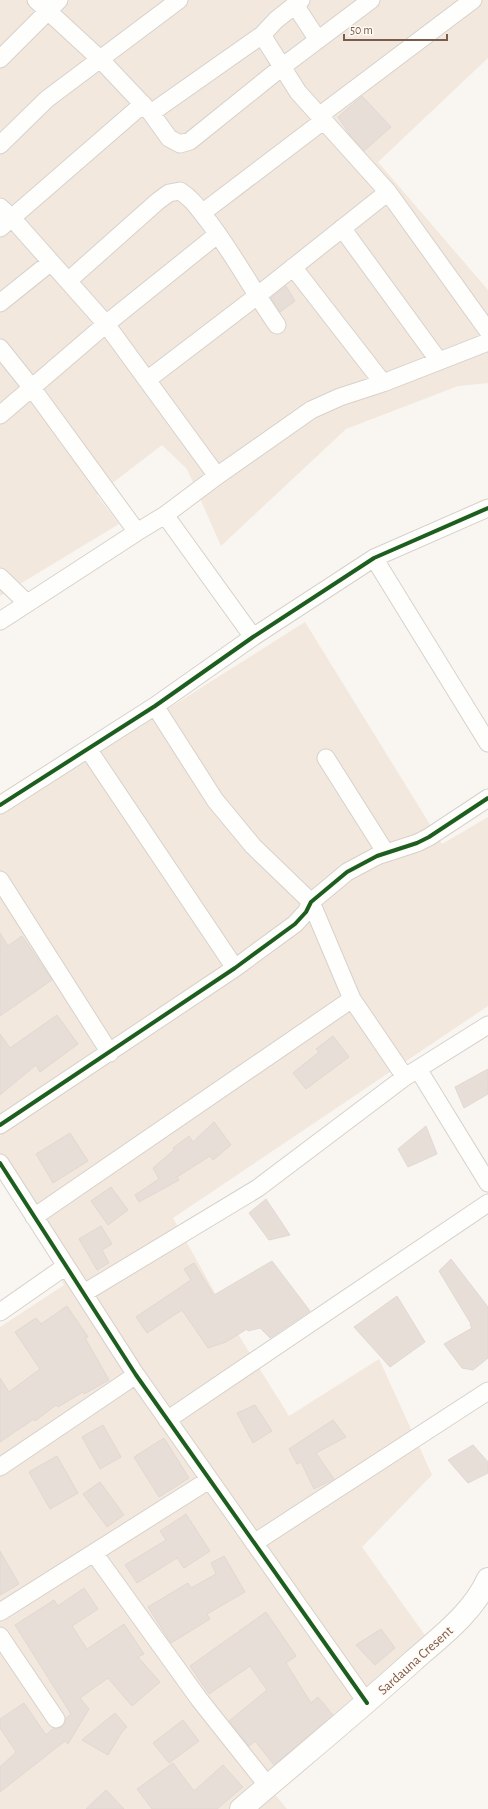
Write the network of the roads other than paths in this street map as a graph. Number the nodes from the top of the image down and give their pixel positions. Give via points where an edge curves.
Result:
1 (179, 0) edge
2 (372, 0) edge
3 (298, 3) edge
4 (461, 3) edge
5 (47, 4) edge
6 (262, 35) junction
7 (318, 40) junction
8 (0, 59) edge
9 (100, 59) junction
10 (282, 67) junction
11 (147, 109) junction
12 (321, 118) junction
13 (0, 145) edge
14 (388, 192) junction
15 (202, 213) junction
16 (4, 218) edge
17 (342, 228) junction
18 (218, 234) junction
19 (51, 262) junction
20 (294, 267) junction
21 (68, 281) junction
22 (256, 296) junction
23 (0, 303) edge
24 (106, 324) junction
25 (277, 325) dead end
26 (488, 331) edge
27 (488, 342) edge
28 (0, 348) edge
29 (439, 361) junction
30 (147, 380) junction
31 (383, 383) junction
32 (32, 388) junction
33 (0, 416) edge
34 (217, 476) junction
35 (488, 508) edge
36 (165, 515) junction
37 (137, 532) junction
38 (374, 558) junction
39 (0, 577) edge
40 (27, 604) junction
41 (0, 621) edge
42 (253, 638) junction
43 (155, 706) junction
44 (488, 743) edge
45 (88, 749) junction
46 (326, 758) dead end
47 (488, 798) edge
48 (0, 805) edge
49 (386, 853) junction
50 (0, 880) edge
51 (311, 902) junction
52 (235, 968) junction
53 (352, 999) junction
54 (488, 1025) edge
55 (110, 1053) junction
56 (411, 1073) junction
57 (0, 1125) edge
58 (2, 1172) edge
59 (488, 1183) edge
60 (488, 1203) edge
61 (34, 1217) junction
62 (66, 1266) junction
63 (84, 1293) junction
64 (0, 1312) edge
65 (136, 1375) junction
66 (488, 1391) edge
67 (167, 1420) junction
68 (0, 1467) edge
69 (209, 1480) junction
70 (254, 1543) junction
71 (94, 1553) junction
72 (488, 1580) edge
73 (0, 1612) edge
74 (0, 1636) edge
75 (368, 1702) junction
76 (56, 1719) dead end
77 (268, 1786) junction
78 (240, 1809) edge

1 - 9 street
2 - 7 street
3 - 6 street
3 - 7 street
4 - 12 street
5 - 8 street
5 - 9 street
6 - 10 street
6 - 11 street
7 - 10 street
9 - 11 street
9 - 13 street via 47,99
10 - 11 street via 190,141 180,144 169,138
10 - 12 street via 298,92
11 - 16 street
12 - 14 street
12 - 15 street
14 - 17 street
14 - 26 street
15 - 18 street
15 - 21 street via 186,194 180,191 169,193
16 - 19 street
17 - 20 street
17 - 29 street
18 - 22 street
18 - 24 street
19 - 21 street
19 - 23 street
20 - 22 street
20 - 31 street
21 - 24 street
22 - 25 street
22 - 30 street
24 - 30 street
24 - 32 street
27 - 29 street
28 - 32 street
29 - 31 street
30 - 34 street
31 - 34 street via 311,410
32 - 33 street
32 - 37 street
34 - 36 street
35 - 38 street
36 - 37 street
36 - 42 street
37 - 40 street
38 - 42 street
38 - 44 street
39 - 40 street
40 - 41 street
42 - 43 street
43 - 45 street
43 - 51 street via 215,800 253,846
45 - 48 street
45 - 52 street
46 - 49 street
47 - 49 street via 417,843
49 - 51 street via 348,872
50 - 55 street
51 - 52 street via 295,924
51 - 53 street
52 - 55 street
53 - 56 street
53 - 61 street
54 - 56 street
55 - 57 street
56 - 59 street
56 - 63 street via 258,1188
58 - 61 street
60 - 67 street
61 - 62 street
62 - 63 street
62 - 64 street
63 - 65 street
65 - 67 street
65 - 68 street
66 - 70 street
67 - 69 street
69 - 70 street
69 - 71 street
70 - 75 street
71 - 73 street
71 - 77 street via 199,1700
72 - 75 street, Sardauna Cresent via 464,1615
74 - 76 street
75 - 77 street, Sardauna Cresent
77 - 78 street, Sardauna Cresent

